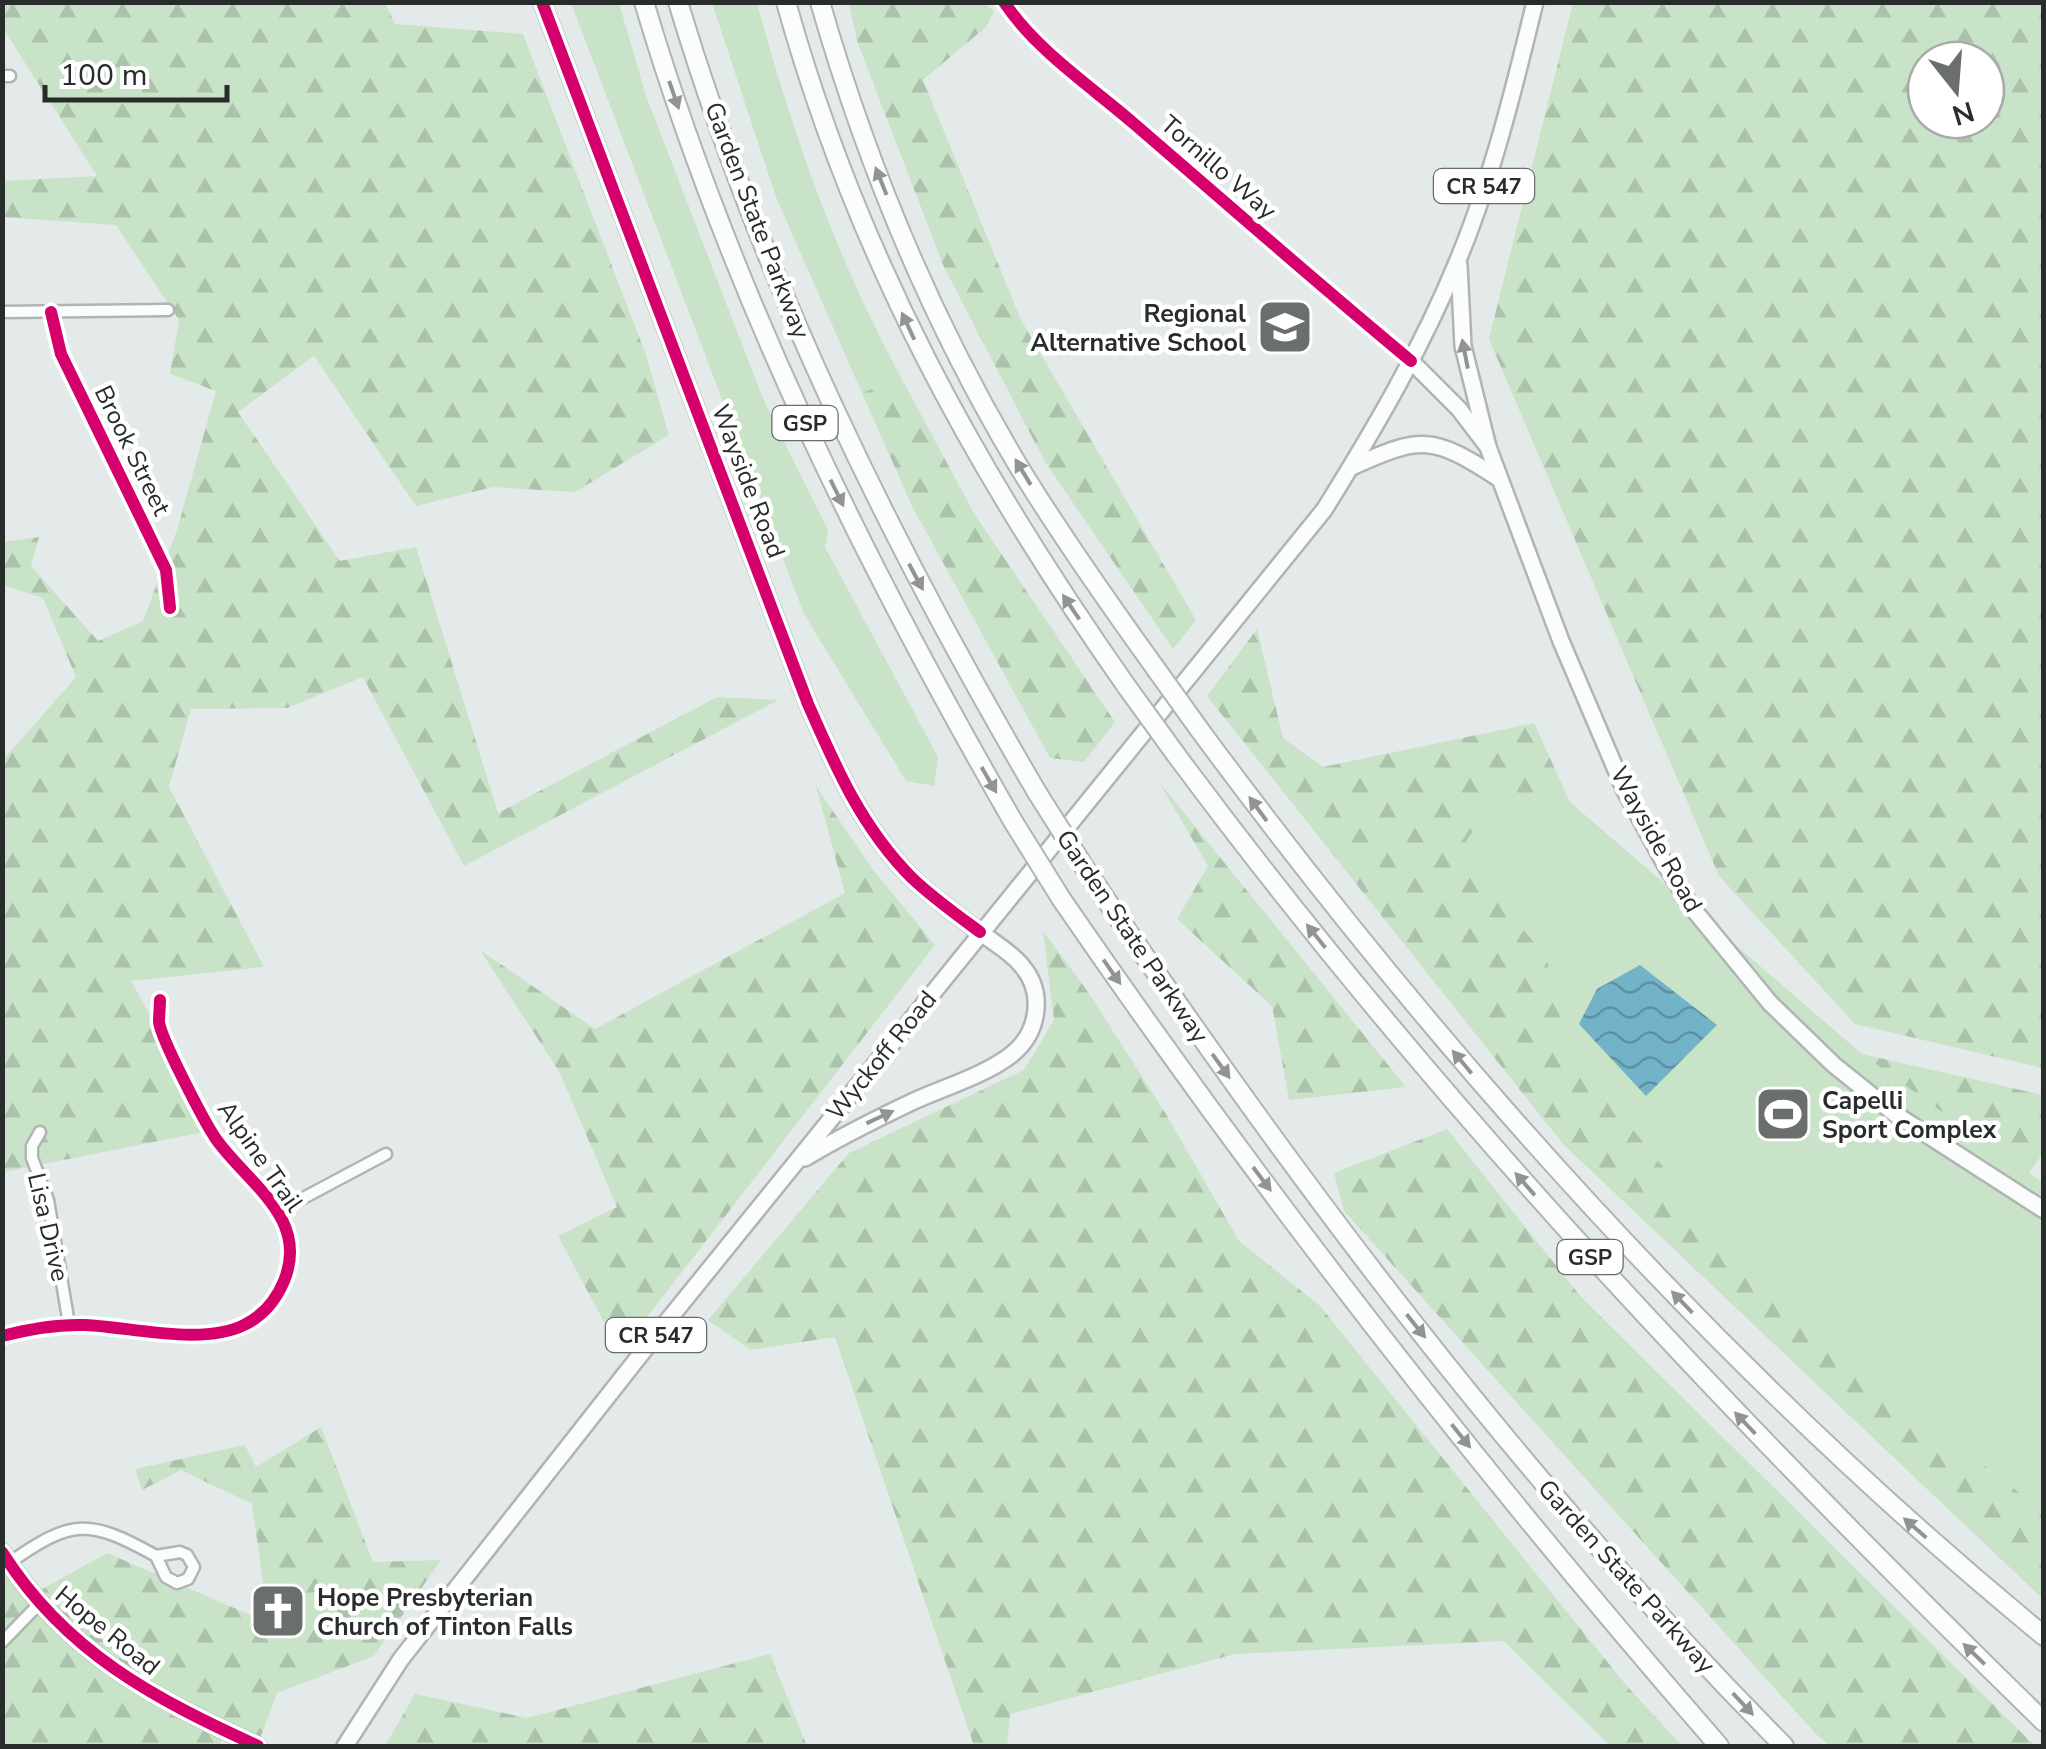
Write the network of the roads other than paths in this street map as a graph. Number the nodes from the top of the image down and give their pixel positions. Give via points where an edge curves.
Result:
1 (542, 2) edge
2 (644, 2) edge
3 (678, 2) edge
4 (786, 2) edge
5 (820, 2) edge
6 (1004, 2) edge
7 (1535, 2) edge
8 (1458, 259) junction
9 (168, 310) dead end
10 (2, 312) edge
11 (52, 312) junction
12 (1411, 361) junction
13 (1488, 447) junction
14 (1352, 467) junction
15 (1498, 478) junction
16 (170, 608) dead end
17 (980, 932) junction
18 (160, 1000) dead end
19 (40, 1132) dead end
20 (386, 1154) dead end
21 (794, 1164) junction
22 (2044, 1210) edge
23 (279, 1211) junction
24 (70, 1324) junction
25 (2, 1336) edge
26 (156, 1556) dead end
27 (6, 1558) edge
28 (39, 1604) junction
29 (2044, 1636) edge
30 (2, 1642) edge
31 (2044, 1722) edge
32 (258, 1746) edge
33 (345, 1746) edge
34 (1719, 1746) edge
35 (1784, 1746) edge

1 - 17 main road, Wayside Road via 840,778 896,861
2 -> 34 highway, Garden State Parkway / GSP, bridge via 711,199 818,454 1014,823 1151,1028 1344,1289
3 -> 35 highway, Garden State Parkway / GSP, bridge via 762,239 836,412 932,607 1086,870 1401,1308 1616,1566
31 -> 4 highway, GSP, bridge via 1807,1488 1555,1218 1374,1008 1177,756 1028,542 914,340 850,194
29 -> 5 highway, GSP, bridge via 1778,1400 1593,1209 1407,997 1199,729 1051,518 955,347 874,164
6 - 12 street, Tornillo Way via 1044,48
7 - 8 main road, CR 547
8 - 12 main road, CR 547
13 -> 8 main road via 1463,346
9 - 11 street
10 - 11 street
11 - 16 street, Brook Street via 61,354 166,570
12 - 13 main road, Wayside Road
12 - 14 main road, Wyckoff Road / CR 547
13 - 15 main road, Wayside Road
14 - 15 main road via 1422,443 1450,448
14 - 17 main road, Wyckoff Road / CR 547 via 1299,542
15 - 22 main road, Wayside Road via 1625,791 1694,910 1770,1004 1834,1065 1895,1114
17 - 21 main road, Wyckoff Road / CR 547
21 -> 17 main road, Wayside Road via 1004,1060 1024,1043 1035,1017 1032,982 1018,961
18 - 23 street, Alpine Trail via 162,1033 210,1130
19 - 24 street, Lisa Drive via 32,1158 52,1220
20 - 23 street
21 - 33 main road, Wyckoff Road / CR 547 via 401,1658
23 - 24 street, Alpine Trail via 289,1246 286,1272 271,1304 240,1327 194,1335
24 - 25 street, Alpine Trail
26 - 27 street via 81,1527 54,1532
27 - 28 main road, Hope Road
28 - 30 street
28 - 32 main road, Hope Road via 142,1690

